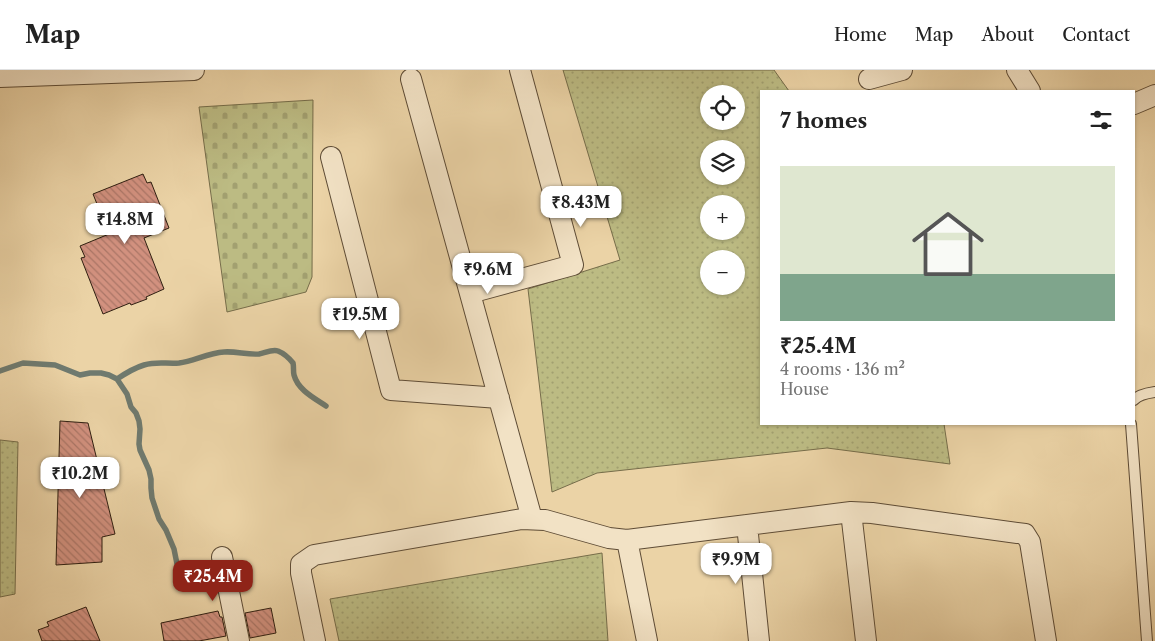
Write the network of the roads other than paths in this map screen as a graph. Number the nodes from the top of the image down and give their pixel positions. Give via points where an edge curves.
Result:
1 (194, 70) edge
2 (520, 70) edge
3 (902, 70) edge
4 (1017, 70) edge
5 (0, 77) edge
6 (411, 79) dead end
7 (869, 79) dead end
8 (1029, 90) edge
9 (1155, 95) edge
10 (1135, 104) edge
11 (331, 157) dead end
12 (470, 293) junction
13 (1155, 392) edge
14 (499, 398) junction
15 (1135, 398) edge
16 (1131, 425) edge
17 (851, 512) junction
18 (532, 519) junction
19 (747, 525) junction
20 (627, 540) junction
21 (222, 557) dead end
22 (239, 641) edge
23 (315, 641) edge
24 (647, 641) edge
25 (759, 641) edge
26 (866, 641) edge
27 (1046, 641) edge
28 (1147, 641) edge

1 - 5 street
2 - 12 street via 573,265
3 - 7 street
4 - 8 street
6 - 12 street
9 - 10 street
11 - 14 street via 391,390
12 - 14 street
13 - 15 lane
14 - 18 street
16 - 28 lane
17 - 19 street
17 - 26 street
17 - 27 street via 1025,534 1030,542
18 - 20 street
18 - 23 street via 314,556 301,564 300,573
19 - 20 street
19 - 25 street
20 - 24 street
21 - 22 street

